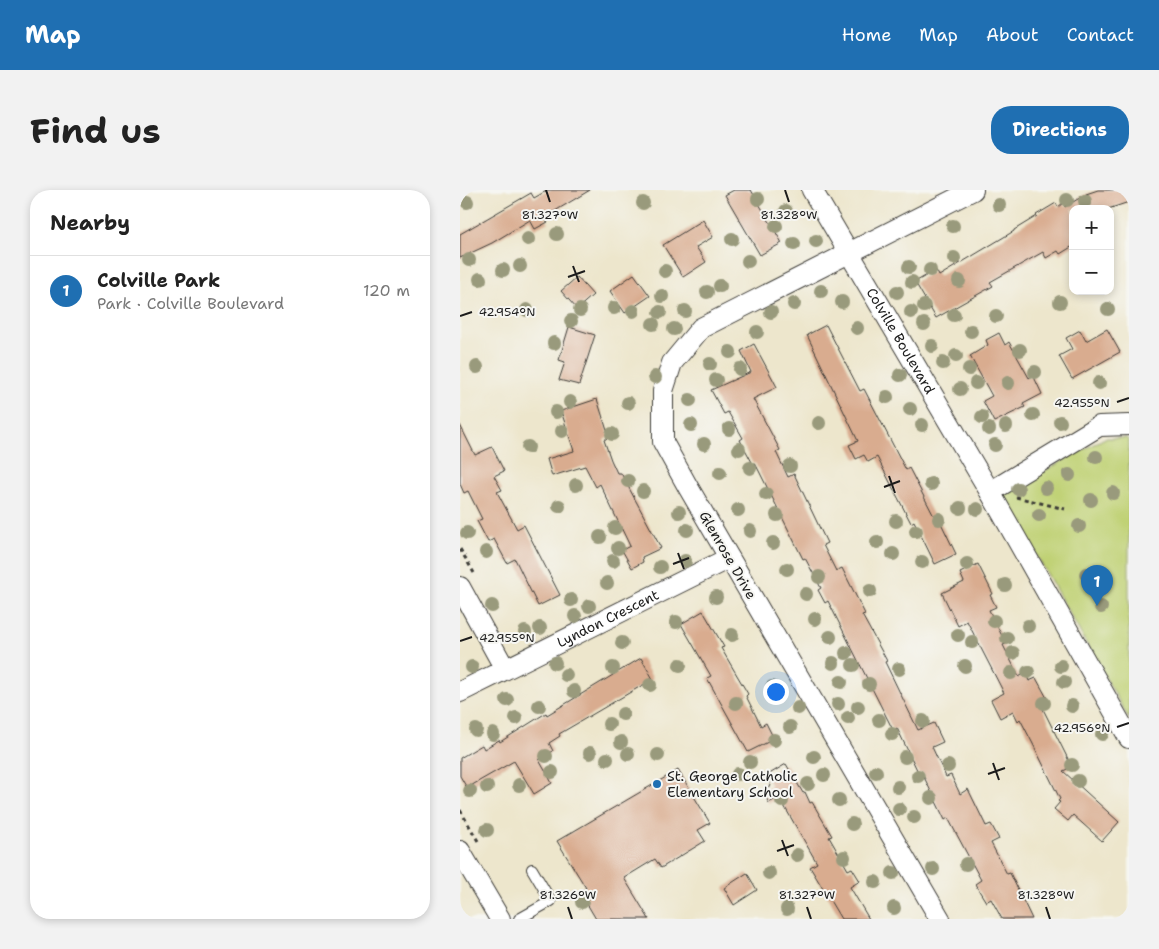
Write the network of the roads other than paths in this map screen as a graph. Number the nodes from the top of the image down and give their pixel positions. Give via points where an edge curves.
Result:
1 (812, 190) edge
2 (973, 190) edge
3 (849, 254) junction
4 (1129, 425) edge
5 (990, 492) junction
6 (729, 558) junction
7 (460, 587) edge
8 (505, 669) junction
9 (460, 692) edge
10 (1129, 738) edge
11 (460, 851) edge
12 (532, 869) dead end
13 (500, 919) edge
14 (519, 919) edge
15 (940, 919) edge

1 - 3 street, Colville Boulevard
2 - 3 street, Glenrose Drive
3 - 5 street, Colville Boulevard
3 - 6 street, Glenrose Drive via 701,328 672,363 663,390 663,442
4 - 5 street via 1099,426
5 - 10 street, Colville Boulevard
6 - 8 street, Lyndon Crescent
6 - 15 street, Glenrose Drive
7 - 8 street
8 - 9 street, Lyndon Crescent
11 - 13 street
12 - 14 lane via 551,901

